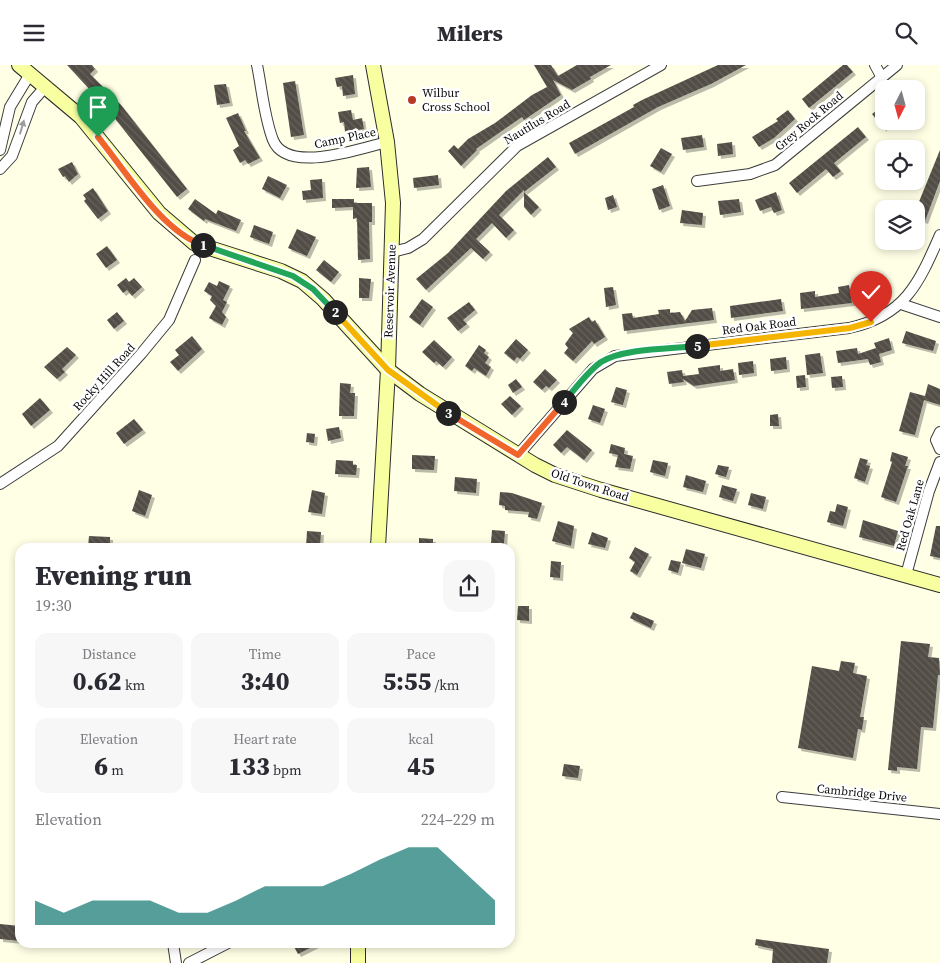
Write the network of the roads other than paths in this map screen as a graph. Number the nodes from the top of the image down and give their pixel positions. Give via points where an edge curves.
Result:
1 (257, 65) edge
2 (373, 65) edge
3 (661, 65) edge
4 (875, 65) edge
5 (898, 65) edge
6 (28, 69) edge
7 (882, 76) junction
8 (46, 86) junction
9 (388, 142) junction
10 (0, 150) edge
11 (0, 169) edge
12 (697, 181) dead end
13 (940, 235) edge
14 (392, 252) junction
15 (195, 260) dead end
16 (901, 304) junction
17 (940, 317) edge
18 (388, 370) junction
19 (940, 432) edge
20 (940, 449) edge
21 (518, 455) junction
22 (940, 462) edge
23 (0, 484) edge
24 (378, 543) edge
25 (906, 575) junction
26 (940, 585) edge
27 (782, 797) dead end
28 (940, 814) edge
29 (174, 948) edge
30 (218, 948) edge
31 (358, 948) edge
32 (176, 963) edge
33 (189, 963) edge
34 (358, 963) edge

1 - 9 street, Camp Place via 274,142 282,153 313,158
2 - 9 main road, Reservoir Avenue
3 - 14 street, Nautilus Road via 517,146 424,239
4 - 7 street
5 - 7 street, Grey Rock Road
6 - 8 main road, Old Town Road
6 - 10 street via 10,107
7 - 12 street, Grey Rock Road via 775,165 755,173
11 -> 8 street via 12,156 32,102
8 - 18 main road, Old Town Road via 81,117 174,227 194,243 302,281 323,299
9 - 14 main road, Reservoir Avenue via 393,203
13 - 16 street, Red Oak Road via 920,278
14 - 18 main road, Reservoir Avenue
15 - 23 street, Rocky Hill Road via 170,319 141,354 58,446
16 - 17 street
16 - 21 street, Red Oak Road via 878,319 850,328 615,356 593,369
18 - 21 main road, Old Town Road via 455,417
18 - 24 main road, Reservoir Avenue
19 - 20 street via 936,440
21 - 25 main road, Old Town Road via 555,475 602,490
22 - 25 street, Red Oak Lane
25 - 26 main road, Old Town Road
27 - 28 street, Cambridge Drive
29 - 32 street
30 - 33 street
31 - 34 main road

